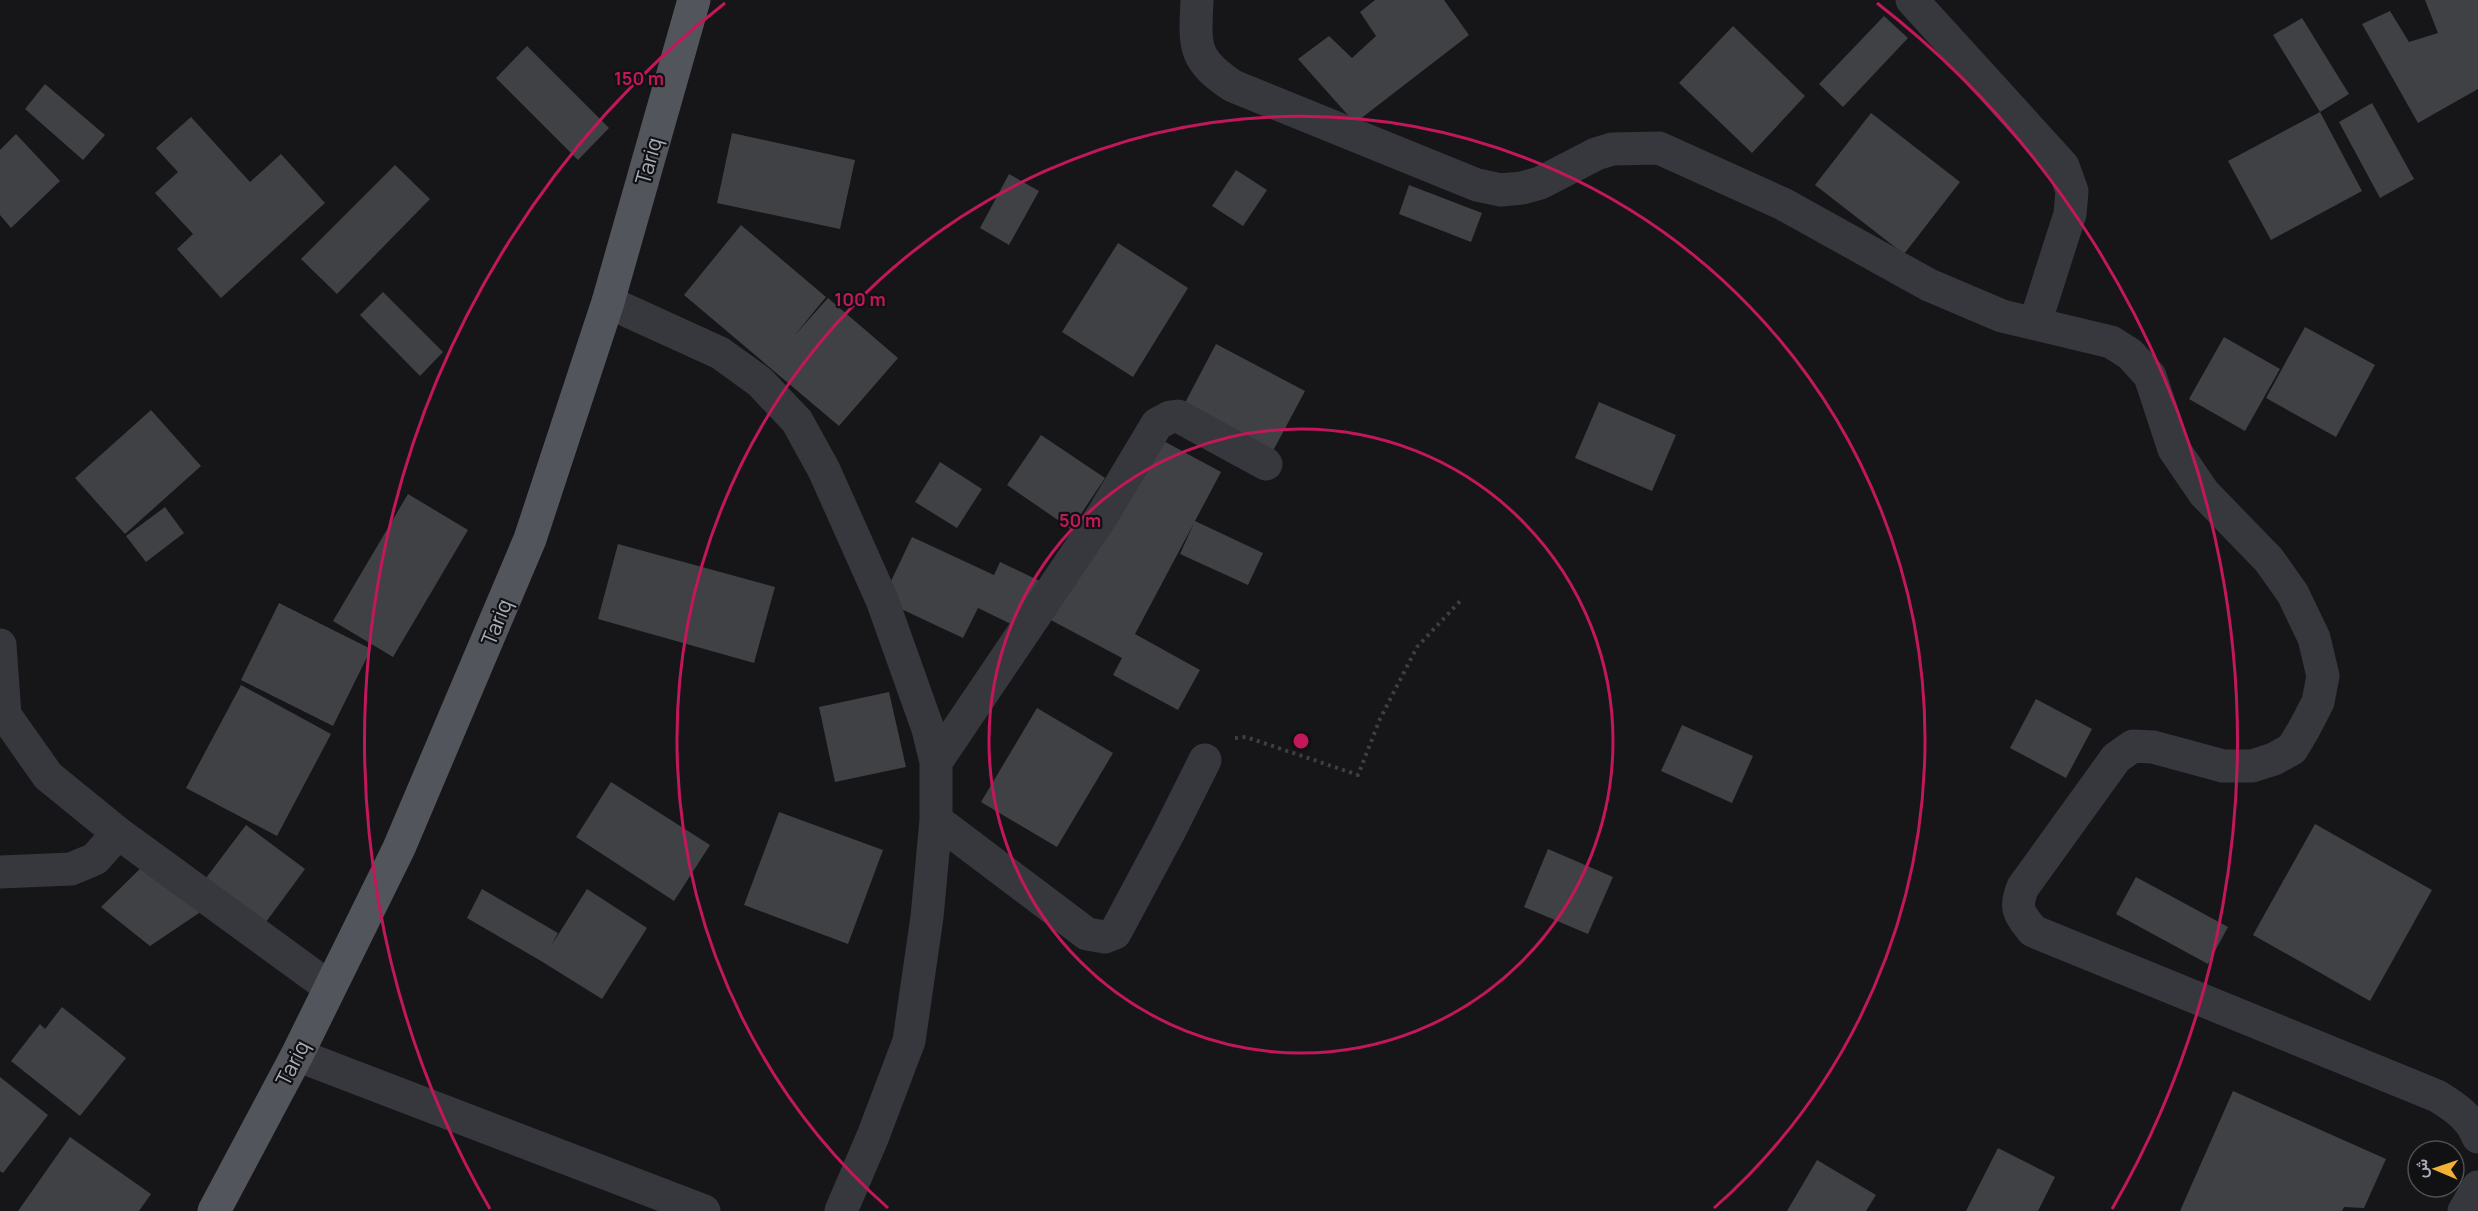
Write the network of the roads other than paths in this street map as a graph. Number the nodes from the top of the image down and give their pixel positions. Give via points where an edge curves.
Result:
1 (694, 0) edge
2 (1197, 0) edge
3 (1912, 0) edge
4 (608, 302) junction
5 (2035, 323) junction
6 (1266, 464) dead end
7 (0, 645) edge
8 (1205, 760) road end
9 (936, 762) junction
10 (936, 820) junction
11 (118, 833) junction
12 (0, 872) edge
13 (329, 987) junction
14 (297, 1055) junction
15 (2478, 1137) edge
16 (2478, 1187) edge
17 (214, 1211) edge
18 (704, 1211) edge
19 (841, 1211) edge
20 (2464, 1211) edge

1 - 4 main road, Tariq
2 - 5 street via 1195,36 1200,57 1212,72 1233,86 1477,185 1502,190 1522,188 1612,149 1659,148 1783,204 1929,285 2002,316
3 - 5 street via 2063,166 2072,191 2070,214
4 - 9 street via 720,353 760,382 797,421 824,470 882,600
4 - 13 main road, Tariq via 530,539 399,848
5 - 15 street via 2111,342 2130,354 2150,376 2174,449 2204,493 2269,560 2293,594 2314,638 2323,676 2318,702 2304,729 2292,749 2274,759 2252,766 2223,766 2153,747 2133,746 2116,758 2023,887 2017,901 2022,918 2033,931 2437,1096 2457,1107
6 - 9 street via 1178,416 1156,424 1102,516
7 - 11 street via 5,715 48,776
8 - 10 street via 1115,933 1105,937 1087,934
9 - 10 street
10 - 19 street via 909,1041
11 - 12 street via 95,859 71,868
11 - 13 street
13 - 14 main road, Tariq
14 - 17 main road, Tariq
14 - 18 street
16 - 20 street

